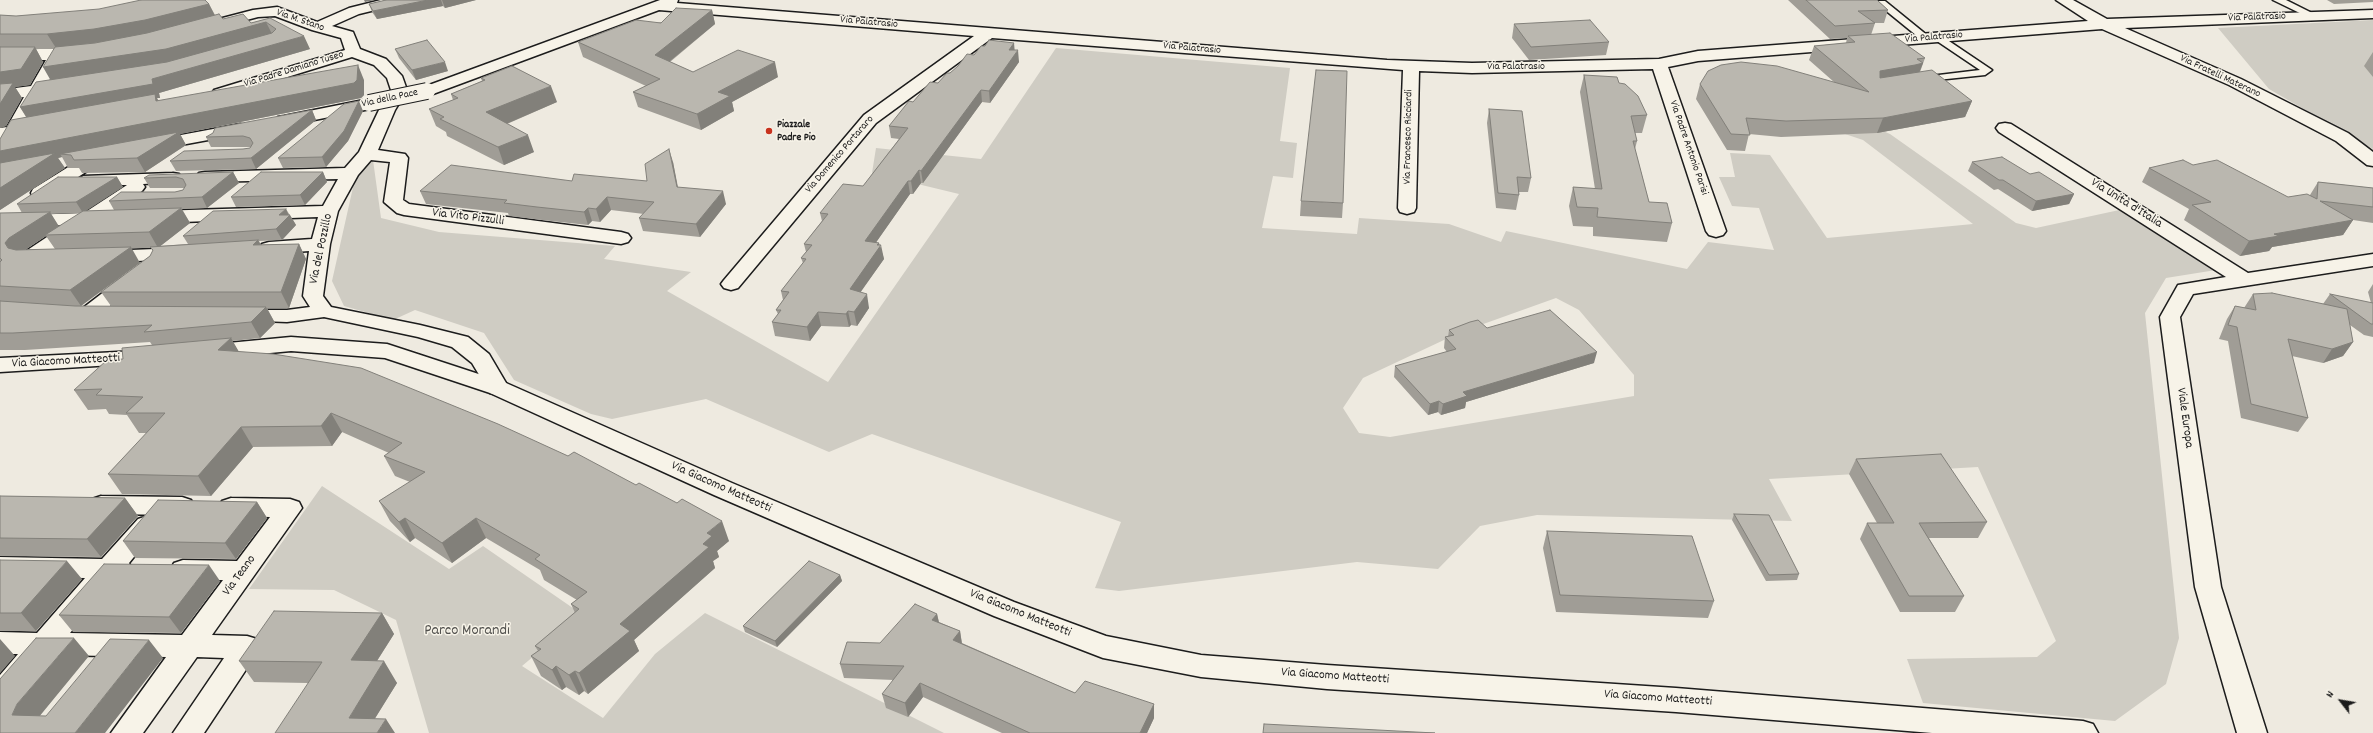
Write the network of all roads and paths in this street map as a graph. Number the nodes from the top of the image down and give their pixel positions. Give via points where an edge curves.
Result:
1 (399, 0) edge
2 (673, 0) edge
3 (2063, 0) edge
4 (2278, 0) edge
5 (1882, 3) edge
6 (658, 6) junction
7 (2373, 14) edge
8 (2313, 16) junction
9 (2104, 24) junction
10 (317, 27) junction
11 (199, 28) edge
12 (988, 33) junction
13 (1931, 38) junction
14 (94, 51) edge
15 (353, 52) junction
16 (0, 55) edge
17 (56, 55) junction
18 (1659, 64) junction
19 (1411, 66) junction
20 (72, 85) edge
21 (1912, 85) edge
22 (36, 90) junction
23 (0, 95) edge
24 (203, 96) edge
25 (341, 110) junction
26 (51, 125) edge
27 (2005, 128) dead end
28 (316, 130) edge
29 (219, 132) junction
30 (6, 133) edge
31 (137, 148) edge
32 (107, 154) edge
33 (367, 154) junction
34 (0, 155) edge
35 (286, 155) edge
36 (2373, 161) edge
37 (57, 172) junction
38 (350, 173) junction
39 (262, 175) junction
40 (150, 178) junction
41 (122, 196) junction
42 (166, 196) edge
43 (1407, 208) dead end
44 (329, 211) junction
45 (215, 215) junction
46 (87, 219) junction
47 (0, 220) edge
48 (1716, 231) dead end
49 (621, 238) dead end
50 (320, 244) junction
51 (250, 249) edge
52 (88, 257) edge
53 (65, 258) edge
54 (158, 260) junction
55 (2373, 260) edge
56 (2247, 280) junction
57 (731, 284) dead end
58 (324, 311) junction
59 (117, 315) edge
60 (225, 316) edge
61 (0, 365) edge
62 (498, 388) junction
63 (78, 505) edge
64 (164, 505) junction
65 (0, 567) edge
66 (109, 568) junction
67 (244, 571) junction
68 (0, 643) edge
69 (44, 644) junction
70 (117, 645) junction
71 (190, 645) junction
72 (98, 668) edge
73 (0, 695) edge
74 (126, 733) edge
75 (188, 733) edge
76 (2083, 733) edge
77 (2252, 733) edge

1 - 10 street via 354,11
2 - 6 street, Via della Pace
3 - 9 street, Via Fratelli Materano
4 - 8 lane
5 - 13 lane
6 - 12 street, Via Palatrasio
6 - 25 street, Via della Pace, bridge via 427,91
7 - 8 street, Via Palatrasio
8 - 9 street, Via Palatrasio
9 - 13 street, Via Palatrasio
9 - 36 street, Via Fratelli Materano via 2235,82 2342,137
10 - 11 street, Via M. Stano via 277,11 258,13
10 - 15 street, Via M. Stano via 348,35
12 - 19 street, Via Palatrasio
12 - 57 street, Via Domenico Portararo via 870,119
13 - 18 street, Via Palatrasio via 1698,56
13 - 21 lane via 1987,70 1924,80
14 - 17 street
15 - 24 street, Via Padre Damiano Tuseo via 226,92
15 - 33 street, Via del Pozzillo via 380,62 394,76 399,90
16 - 17 street
17 - 22 street
18 - 19 street, Via Palatrasio via 1558,67
18 - 48 street, Via Padre Antonio Parisi
19 - 43 street, Via Francesco Ricciardi
20 - 22 street
22 - 23 street
22 - 30 street
25 - 28 street
25 - 29 street, Via della Pace
26 - 30 street
27 - 56 street, Via Unità d'Italia
29 - 31 street, Via della Pace
29 - 40 street via 189,155
30 - 34 street
32 - 37 street
33 - 38 street, Via del Pozzillo
33 - 49 street, Via Vito Pizzulli via 399,158 394,202 404,210
35 - 39 street
37 - 40 street
37 - 47 street
38 - 39 street
38 - 44 street, Via del Pozzillo
39 - 40 street
39 - 45 street
40 - 41 street
41 - 42 street
41 - 46 street
44 - 45 street
44 - 50 street, Via del Pozzillo
45 - 46 street
45 - 54 street via 192,241
46 - 47 street
46 - 53 street via 27,259
50 - 51 street
50 - 58 street, Via del Pozzillo via 313,296
52 - 54 street
54 - 59 street via 78,315
55 - 56 street, Viale Europa
56 - 77 street, Viale Europa via 2184,289 2170,317 2208,587
58 - 60 street via 287,316
58 - 62 street via 460,342 481,359
61 - 62 street, Via Giacomo Matteotti via 110,361 291,344 387,351
62 - 76 street, Via Giacomo Matteotti via 723,489 1004,609 1103,647 1209,667 1676,700
63 - 64 street
64 - 66 street
64 - 67 street, Via Teano via 290,508
65 - 66 street
66 - 67 street
66 - 69 street
67 - 71 street, Via Teano
68 - 69 street
69 - 70 street
69 - 73 street
70 - 71 street
70 - 72 street
71 - 74 street, Via Teano
71 - 75 street via 248,647

